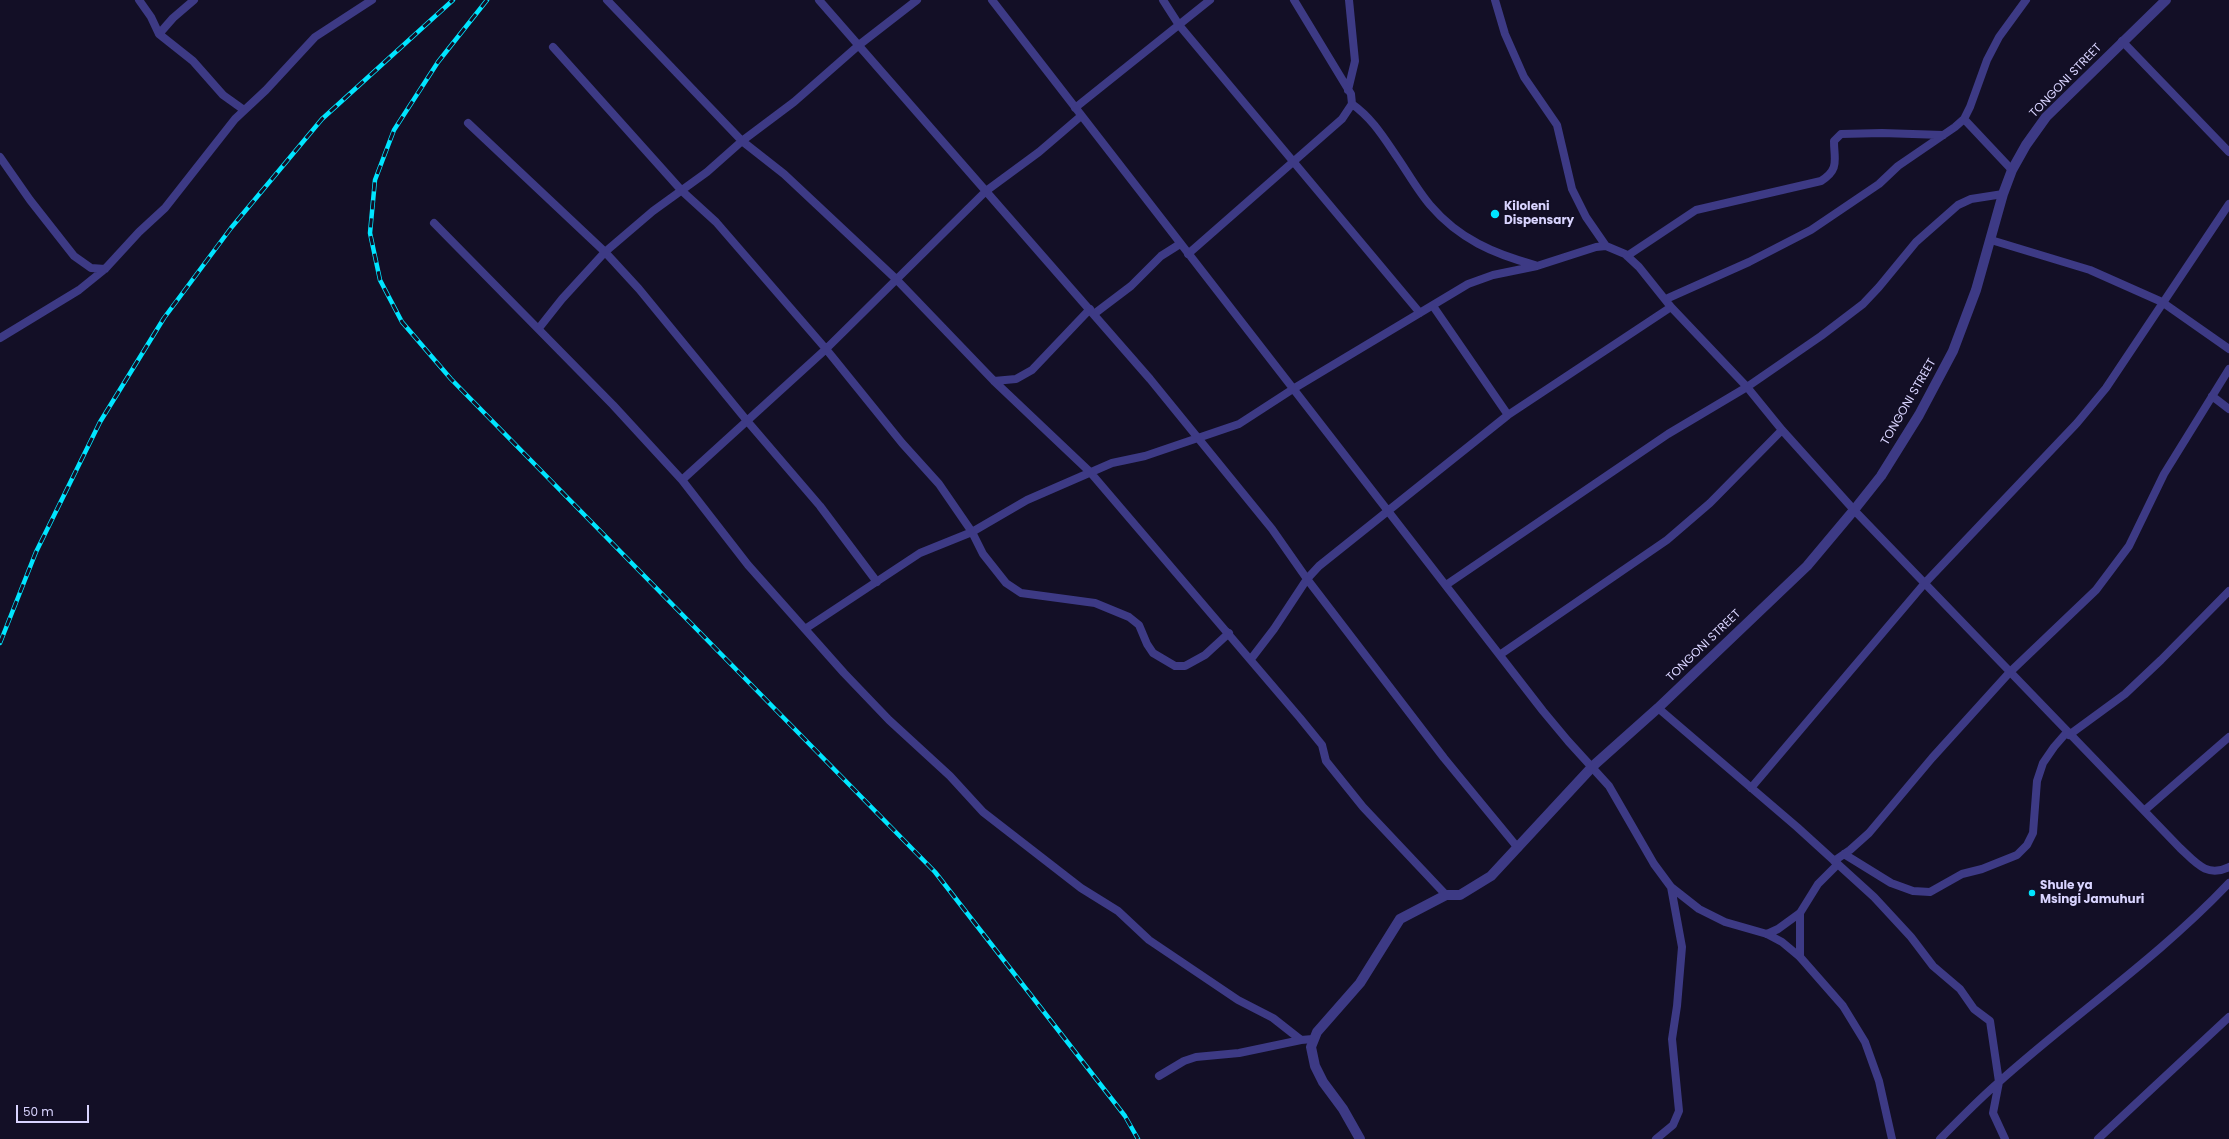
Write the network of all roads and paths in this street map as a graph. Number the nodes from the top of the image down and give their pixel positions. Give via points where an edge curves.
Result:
1 (139, 0) edge
2 (194, 0) edge
3 (372, 0) edge
4 (607, 0) edge
5 (819, 0) edge
6 (917, 0) edge
7 (992, 0) edge
8 (1163, 0) edge
9 (1210, 0) edge
10 (1294, 0) edge
11 (1349, 0) edge
12 (1495, 0) edge
13 (2026, 0) edge
14 (2166, 0) edge
15 (1179, 25) junction
16 (159, 34) junction
17 (2122, 42) junction
18 (859, 45) junction
19 (552, 47) dead end
20 (1348, 90) junction
21 (1352, 104) junction
22 (1075, 108) junction
23 (244, 110) junction
24 (1081, 116) junction
25 (1964, 119) junction
26 (468, 123) dead end
27 (1944, 135) junction
28 (742, 141) junction
29 (2229, 152) edge
30 (0, 157) edge
31 (1294, 161) junction
32 (2012, 170) junction
33 (682, 191) junction
34 (986, 192) junction
35 (2003, 194) junction
36 (2229, 204) edge
37 (434, 223) dead end
38 (1990, 240) junction
39 (1180, 244) junction
40 (1606, 246) junction
41 (605, 252) junction
42 (1188, 254) junction
43 (1627, 256) junction
44 (1537, 266) junction
45 (105, 269) junction
46 (896, 279) junction
47 (1666, 299) junction
48 (2162, 302) junction
49 (1433, 306) junction
50 (1671, 307) junction
51 (1092, 312) junction
52 (1420, 313) junction
53 (539, 328) junction
54 (0, 338) edge
55 (826, 349) junction
56 (2229, 349) edge
57 (2229, 369) edge
58 (994, 381) junction
59 (1747, 387) junction
60 (1293, 389) junction
61 (2212, 396) junction
62 (2229, 409) edge
63 (1508, 415) junction
64 (748, 422) junction
65 (1782, 430) junction
66 (1198, 439) junction
67 (1090, 472) junction
68 (682, 480) junction
69 (1854, 510) junction
70 (1388, 512) junction
71 (972, 532) junction
72 (1307, 579) junction
73 (877, 582) junction
74 (1924, 584) junction
75 (1446, 585) junction
76 (2229, 591) edge
77 (805, 629) junction
78 (1229, 633) junction
79 (1501, 654) junction
80 (1251, 659) junction
81 (2009, 673) junction
82 (1658, 708) junction
83 (2068, 734) junction
84 (2229, 737) edge
85 (1593, 766) junction
86 (1751, 788) junction
87 (2145, 810) junction
88 (1518, 848) junction
89 (1844, 854) junction
90 (1836, 862) junction
91 (2229, 867) edge
92 (2229, 883) edge
93 (1671, 887) junction
94 (1446, 895) junction
95 (1800, 913) junction
96 (1767, 934) junction
97 (1800, 957) junction
98 (2229, 1017) edge
99 (1313, 1039) junction
100 (1301, 1040) junction
101 (1159, 1076) dead end
102 (1999, 1082) junction
103 (1360, 1139) edge
104 (1656, 1139) edge
105 (1892, 1139) edge
106 (1940, 1139) edge
107 (2005, 1139) edge
108 (2098, 1139) edge

1 - 16 street
2 - 16 street via 172,18
3 - 23 street via 315,37
4 - 28 street
5 - 18 street
6 - 18 street
7 - 22 street
8 - 15 street
9 - 15 street
10 - 20 street
11 - 20 street via 1355,61
12 - 40 street via 1514,57 1524,77 1557,125 1572,188 1586,217
13 - 25 street via 1987,60
14 - 17 street, TONGONI STREET
15 - 22 street
15 - 31 street
16 - 23 street via 193,61 222,95
17 - 29 street
17 - 32 street, TONGONI STREET via 2046,117
18 - 28 street via 794,102
18 - 34 street
19 - 33 street
20 - 21 street
21 - 31 street via 1342,119
21 - 44 street via 1370,119 1430,205 1444,219 1460,233 1491,252
22 - 24 street
23 - 45 street via 214,143 164,208
24 - 34 street
24 - 39 street
25 - 27 street
25 - 32 street
26 - 41 street
27 - 43 street via 1841,134 1834,141 1833,171 1821,181 1696,210
27 - 47 street via 1898,166 1879,184 1811,230 1749,262
28 - 33 street
28 - 46 street via 784,174
30 - 45 street via 74,256 92,268
31 - 42 street
31 - 52 street
32 - 35 street, TONGONI STREET
33 - 41 street
33 - 55 street via 716,222
34 - 46 street
34 - 51 street
35 - 38 street, TONGONI STREET
35 - 59 street via 1971,199 1946,213 1916,242 1862,304
36 - 48 street
37 - 53 street
38 - 48 street via 2090,270
38 - 69 street, TONGONI STREET via 1967,318 1953,351 1919,415 1881,476
39 - 42 street
39 - 51 street via 1161,256 1131,286
40 - 43 street
40 - 44 street
41 - 53 street
41 - 64 street via 639,289
42 - 60 street
43 - 47 street
44 - 49 street via 1479,279
45 - 54 street via 73,294
46 - 55 street
46 - 58 street
47 - 50 street
48 - 56 street
48 - 74 street via 2106,388 2078,423
49 - 52 street
49 - 63 street
50 - 59 street
50 - 63 street
51 - 58 street via 1032,370 1016,378
51 - 66 street
52 - 60 street
53 - 68 street
55 - 64 street
55 - 71 street via 902,443 939,484
57 - 61 street
58 - 67 street
59 - 65 street
59 - 75 street via 1668,434
60 - 66 street via 1239,424
60 - 70 street
61 - 62 street
61 - 81 street via 2164,474 2129,546 2101,584
63 - 70 street
64 - 68 street
64 - 73 street via 820,506
65 - 69 street
65 - 79 street via 1710,503 1667,540
66 - 67 street via 1145,456 1112,463
66 - 72 street via 1272,530
67 - 71 street via 1027,500
67 - 78 street via 1178,577
68 - 77 street via 748,565
69 - 74 street
69 - 82 street, TONGONI STREET via 1807,566
70 - 72 street via 1319,566
70 - 75 street
71 - 73 street via 920,553
71 - 78 street via 983,554 1006,583 1014,589 1021,593 1104,605 1129,617 1138,625 1153,653 1175,666 1186,666 1205,655
72 - 80 street
72 - 88 street via 1444,758
73 - 77 street
74 - 81 street
74 - 86 street
75 - 79 street
76 - 83 street via 2125,694
77 - 100 street via 889,720 999,826 1081,888 1118,911 1159,947 1238,1000 1273,1018
78 - 80 street
79 - 85 street via 1568,742
80 - 94 street via 1322,745 1326,761 1363,807
81 - 83 street
81 - 89 street via 1869,833
82 - 85 street, TONGONI STREET
82 - 86 street
83 - 87 street
83 - 89 street via 2054,747 2043,763 2038,781 2033,833 2027,845 2017,855 1962,874 1930,892 1913,891 1891,883
84 - 87 street
85 - 88 street, TONGONI STREET
85 - 93 street via 1609,786 1654,864
86 - 90 street
87 - 91 street via 2196,863 2212,872
88 - 94 street, TONGONI STREET via 1491,876 1476,887 1460,895
89 - 90 street
90 - 95 street via 1818,884
90 - 102 street via 1884,908 1933,966 1960,989 1974,1009 1990,1021
92 - 102 street via 2150,958
93 - 96 street via 1699,908 1725,922
93 - 104 street via 1682,947 1672,1039 1679,1111 1673,1125
94 - 99 street, TONGONI STREET via 1400,919 1360,983
95 - 96 street
95 - 97 street
96 - 97 street via 1782,942
97 - 105 street via 1843,1006 1865,1042 1879,1081
98 - 108 street
99 - 100 street
99 - 103 street via 1311,1047 1315,1066
100 - 101 street via 1239,1053 1196,1057
102 - 106 street
102 - 107 street via 1993,1114

